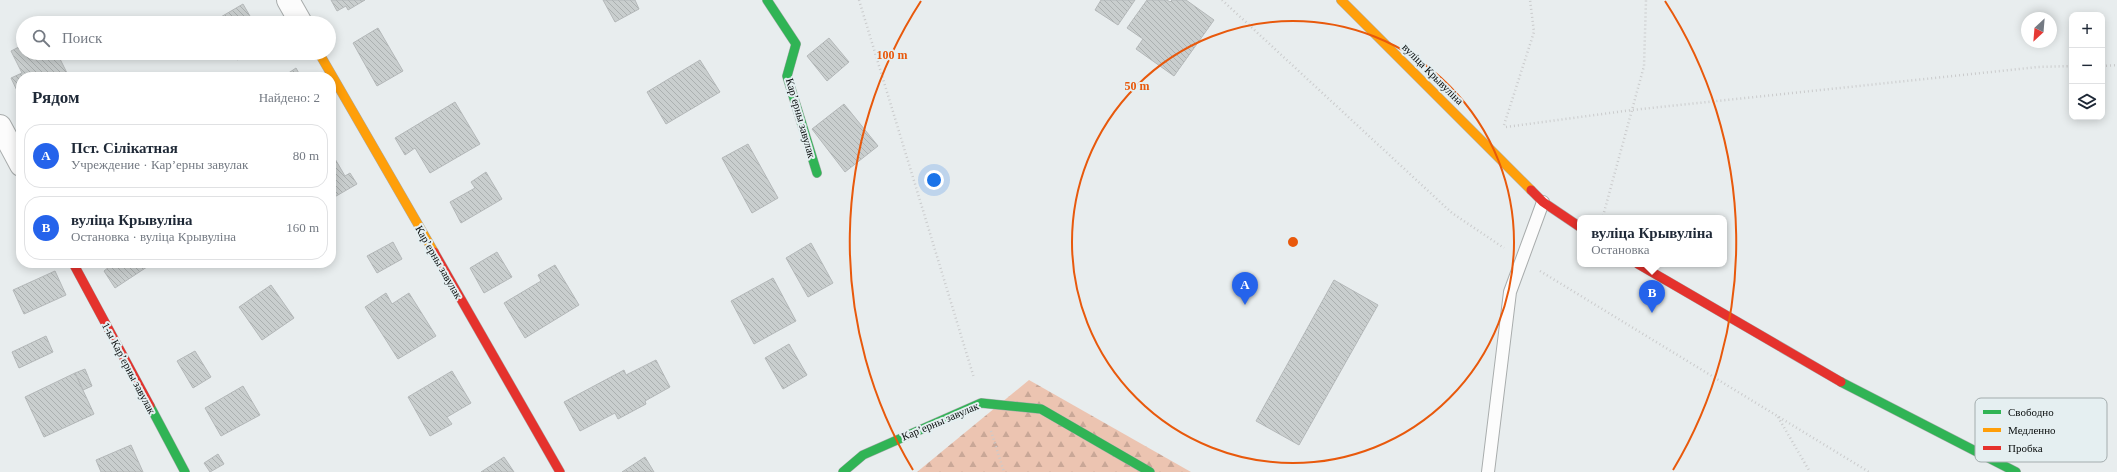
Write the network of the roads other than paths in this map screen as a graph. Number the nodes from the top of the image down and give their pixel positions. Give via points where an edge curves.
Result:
1 (288, 0) edge
2 (767, 0) edge
3 (1341, 0) edge
4 (298, 16) edge
5 (323, 60) edge
6 (330, 72) edge
7 (336, 83) edge
8 (0, 126) edge
9 (16, 156) edge
10 (817, 173) dead end
11 (1543, 202) junction
12 (1577, 225) edge
13 (1643, 267) edge
14 (76, 268) edge
15 (1975, 451) edge
16 (1997, 462) edge
17 (185, 472) edge
18 (560, 472) edge
19 (843, 472) edge
20 (1150, 472) edge
21 (1488, 472) edge
22 (2016, 472) edge

1 - 4 street
2 - 10 street, Карʼерны завулак via 796,44 787,76
3 - 11 street, вуліца Крывуліна
5 - 6 street, Карʼерны завулак
7 - 18 street, Карʼерны завулак
8 - 9 street
11 - 12 street, вуліца Крывуліна
11 - 21 lane via 1510,292
13 - 15 street via 1834,378
14 - 17 street, 1-ы Карʼерны завулак
16 - 22 street
19 - 20 street, Карʼерны завулак via 863,455 981,403 1041,409

